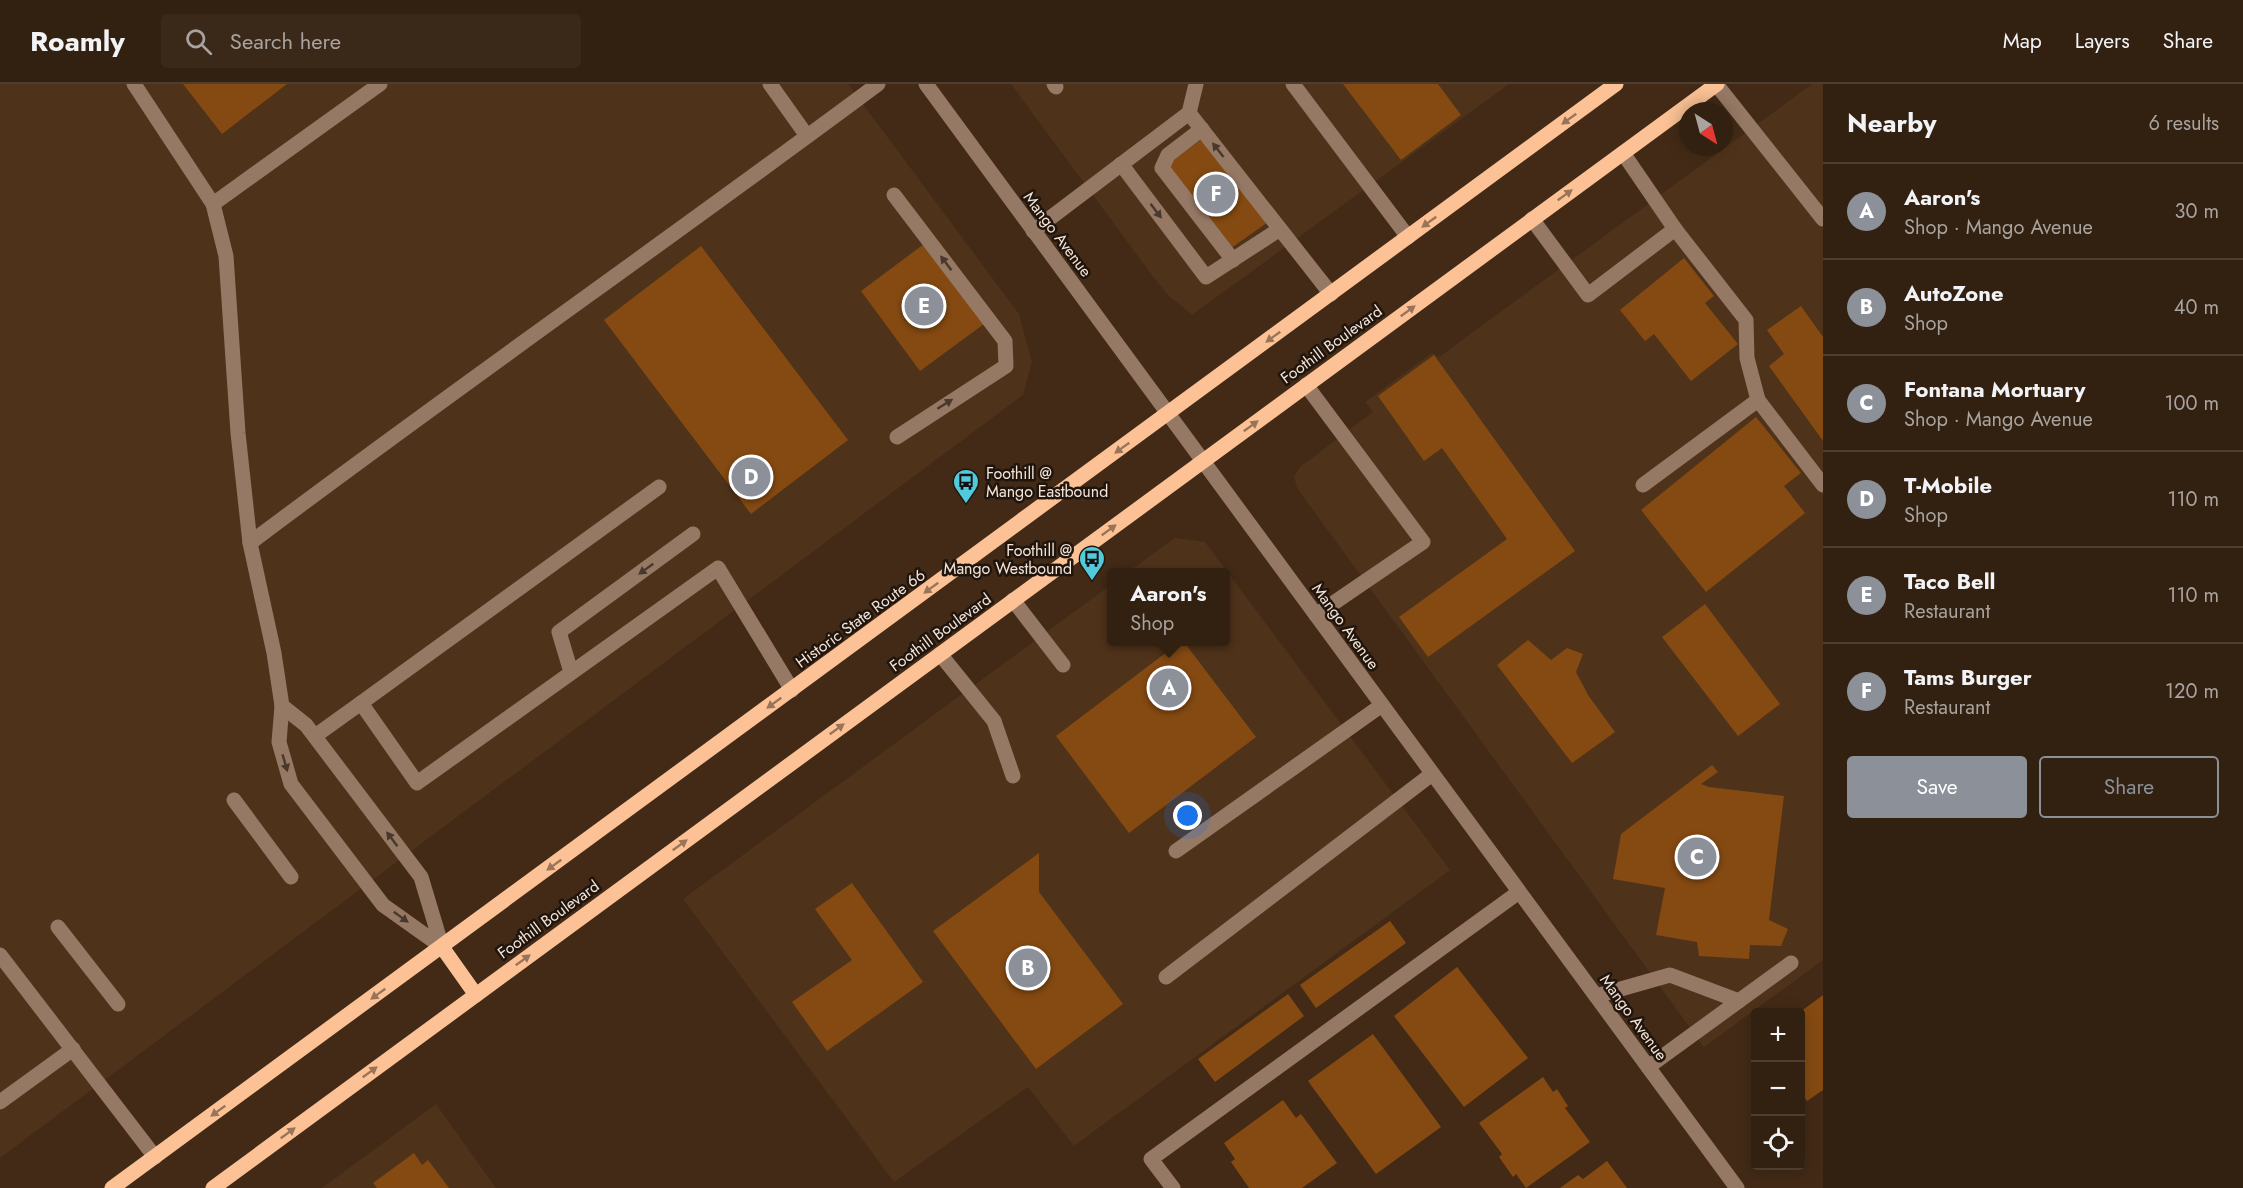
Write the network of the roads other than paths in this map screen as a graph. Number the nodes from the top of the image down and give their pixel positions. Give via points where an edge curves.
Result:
1 (134, 84) edge
2 (380, 84) edge
3 (770, 84) edge
4 (878, 84) edge
5 (926, 84) edge
6 (1196, 84) edge
7 (1293, 84) edge
8 (1616, 84) edge
9 (1717, 84) edge
10 (1189, 112) junction
11 (1202, 129) junction
12 (807, 136) junction
13 (1623, 153) junction
14 (1121, 164) junction
15 (894, 195) dead end
16 (213, 204) junction
17 (1532, 219) junction
18 (1823, 219) edge
19 (1280, 229) junction
20 (1675, 229) junction
21 (1034, 231) junction
22 (1408, 237) junction
23 (1233, 260) junction
24 (1331, 294) junction
25 (1306, 385) junction
26 (1758, 400) junction
27 (1169, 413) junction
28 (897, 437) dead end
29 (1203, 460) junction
30 (1643, 485) dead end
31 (1823, 485) edge
32 (659, 487) dead end
33 (693, 534) dead end
34 (250, 543) junction
35 (1013, 600) junction
36 (1316, 615) junction
37 (940, 654) junction
38 (1063, 665) dead end
39 (572, 672) junction
40 (792, 690) junction
41 (361, 704) junction
42 (1382, 705) junction
43 (282, 706) junction
44 (315, 735) junction
45 (1432, 774) junction
46 (1013, 776) dead end
47 (234, 800) dead end
48 (1176, 850) dead end
49 (291, 877) dead end
50 (1519, 892) junction
51 (58, 927) dead end
52 (442, 947) junction
53 (0, 955) edge
54 (1791, 963) dead end
55 (1166, 977) dead end
56 (476, 995) junction
57 (1596, 996) junction
58 (1740, 1000) junction
59 (118, 1004) dead end
60 (73, 1049) junction
61 (1648, 1067) junction
62 (0, 1102) edge
63 (155, 1157) junction
64 (112, 1188) edge
65 (213, 1188) edge
66 (1173, 1188) edge
67 (1737, 1188) edge

1 - 16 street
2 - 16 street
3 - 12 street
4 - 12 street
5 - 21 street, Mango Avenue
6 - 10 street
7 - 22 street
8 -> 22 main road
9 - 13 main road, Foothill Boulevard
9 - 18 street
10 - 11 street
10 - 14 street
19 -> 11 street
11 - 23 street via 1168,155 1162,168
12 - 34 street via 404,426
17 -> 13 main road, Foothill Boulevard
13 - 20 street
14 - 21 street
14 -> 23 street via 1206,277
28 -> 15 street via 1006,366 1005,341
16 - 34 street via 226,256
17 - 20 street via 1588,295
25 -> 17 main road, Foothill Boulevard
19 - 23 street
19 - 24 street
20 - 26 street via 1746,320 1747,358
21 - 27 street, Mango Avenue
22 - 24 main road
24 -> 27 main road
29 -> 25 main road, Foothill Boulevard
25 - 36 street via 1423,542
26 - 30 street
26 - 31 street
27 - 29 street, Mango Avenue
27 -> 40 main road, Historic State Route 66
35 -> 29 main road, Foothill Boulevard
29 - 36 street, Mango Avenue
32 - 41 street
33 -> 39 street via 560,632
34 - 43 street
35 - 37 main road, Foothill Boulevard
35 - 38 street
36 - 42 street, Mango Avenue
37 - 46 street via 994,721
56 -> 37 main road, Foothill Boulevard
39 - 40 street via 718,568
39 - 41 street via 417,783
40 -> 52 main road, Historic State Route 66
41 - 44 street
42 - 45 street, Mango Avenue
42 - 48 street
43 - 44 street
43 -> 52 street via 279,741 291,784 383,905
52 -> 44 street via 421,877
45 - 50 street, Mango Avenue
45 - 55 street
47 - 49 street
50 - 57 street, Mango Avenue
50 - 66 street via 1152,1158
51 - 59 street
52 - 56 main road
52 -> 63 main road
53 - 60 street
54 - 58 street
65 -> 56 main road, Foothill Boulevard
57 - 58 street via 1670,975
57 - 61 street, Mango Avenue
58 - 61 street
60 - 62 street
60 - 63 street
61 - 67 street, Mango Avenue
63 - 64 main road

